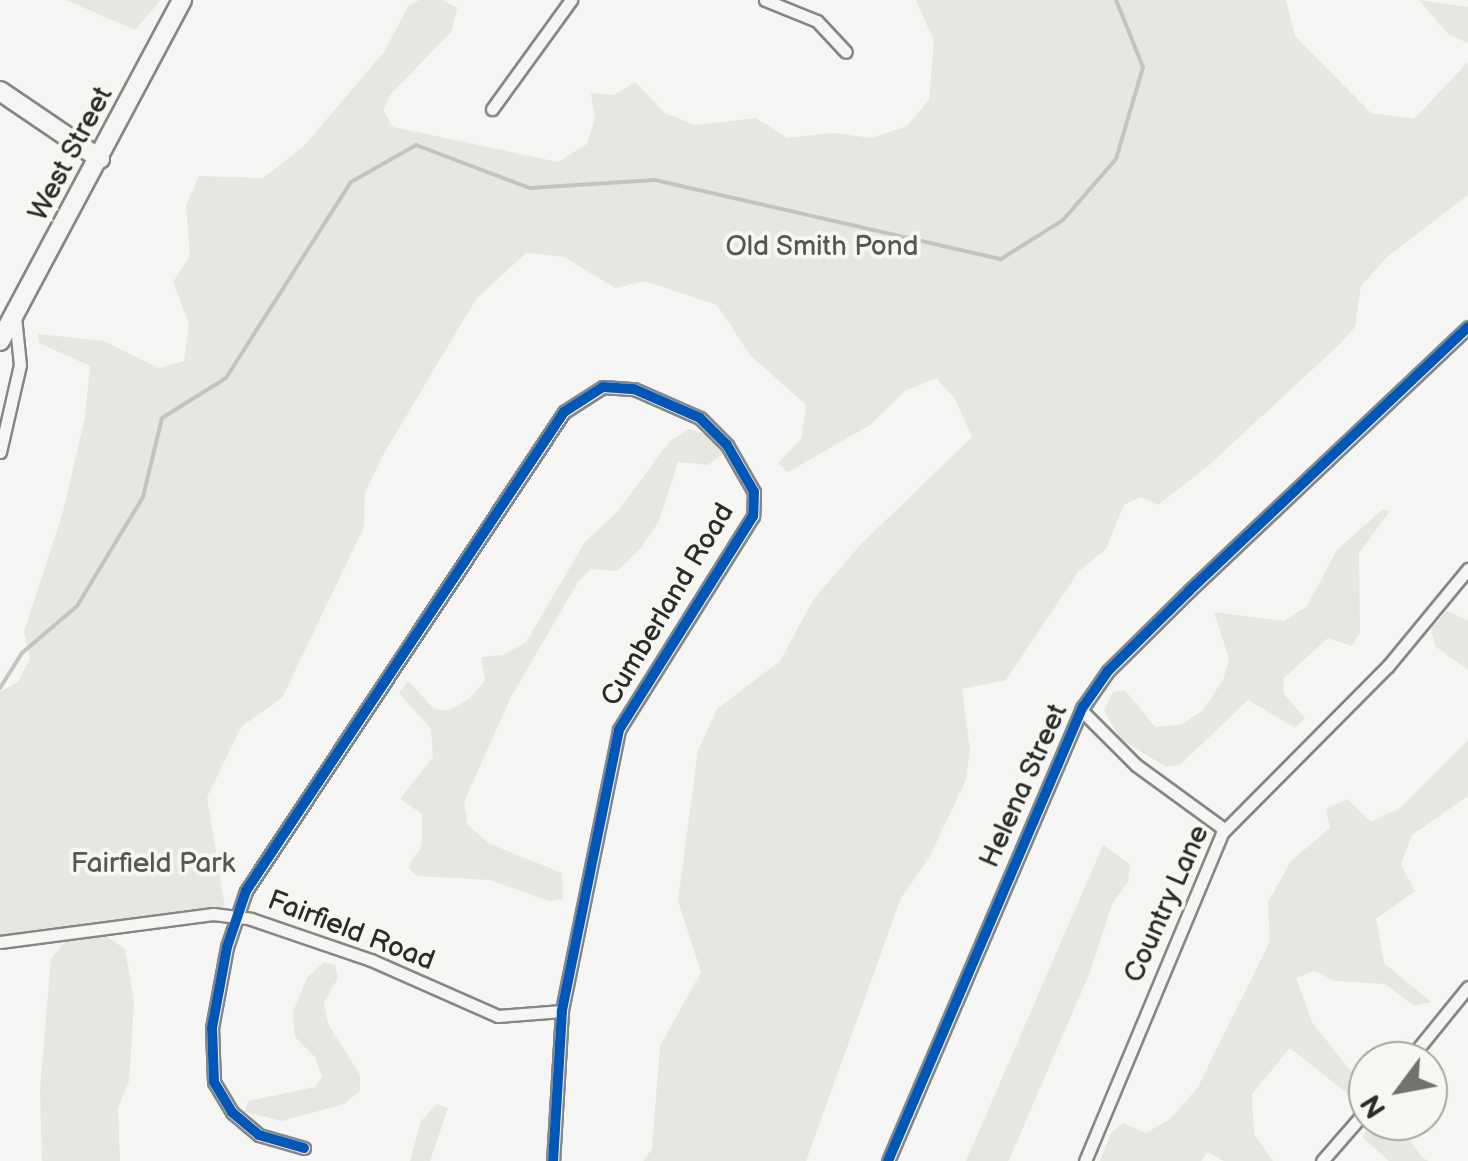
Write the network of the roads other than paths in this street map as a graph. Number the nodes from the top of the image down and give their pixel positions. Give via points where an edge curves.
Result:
1 (182, 0) edge
2 (571, 0) edge
3 (766, 0) edge
4 (846, 52) dead end
5 (0, 91) edge
6 (492, 109) dead end
7 (100, 159) junction
8 (15, 317) junction
9 (1468, 327) edge
10 (0, 341) edge
11 (0, 452) edge
12 (1468, 569) edge
13 (1082, 710) junction
14 (1224, 830) junction
15 (235, 917) junction
16 (0, 942) edge
17 (1468, 987) edge
18 (562, 1010) junction
19 (1424, 1041) edge
20 (1348, 1131) edge
21 (304, 1148) dead end
22 (553, 1161) edge
23 (888, 1161) edge
24 (1085, 1161) edge
25 (1322, 1161) edge

1 - 7 main road, West Street
2 - 6 street
3 - 4 street via 817,21
5 - 7 main road
7 - 8 main road, West Street
8 - 10 main road, West Street
8 - 11 street via 20,365
9 - 13 street, Helena Street via 1108,671
12 - 14 street, Country Lane via 1376,678
13 - 14 street via 1136,764
13 - 23 street, Helena Street
14 - 24 street, Country Lane
15 - 16 street, Fairfield Road via 171,915
15 - 18 street, Fairfield Road via 371,960 498,1016
15 - 18 street, Cumberland Road via 564,412 603,387 634,388 700,418 727,445 749,480 753,516 619,730
15 - 21 street, Cumberland Road via 212,1028 214,1082 232,1112 259,1135
17 - 19 street
18 - 22 street, Cumberland Road
20 - 25 street

